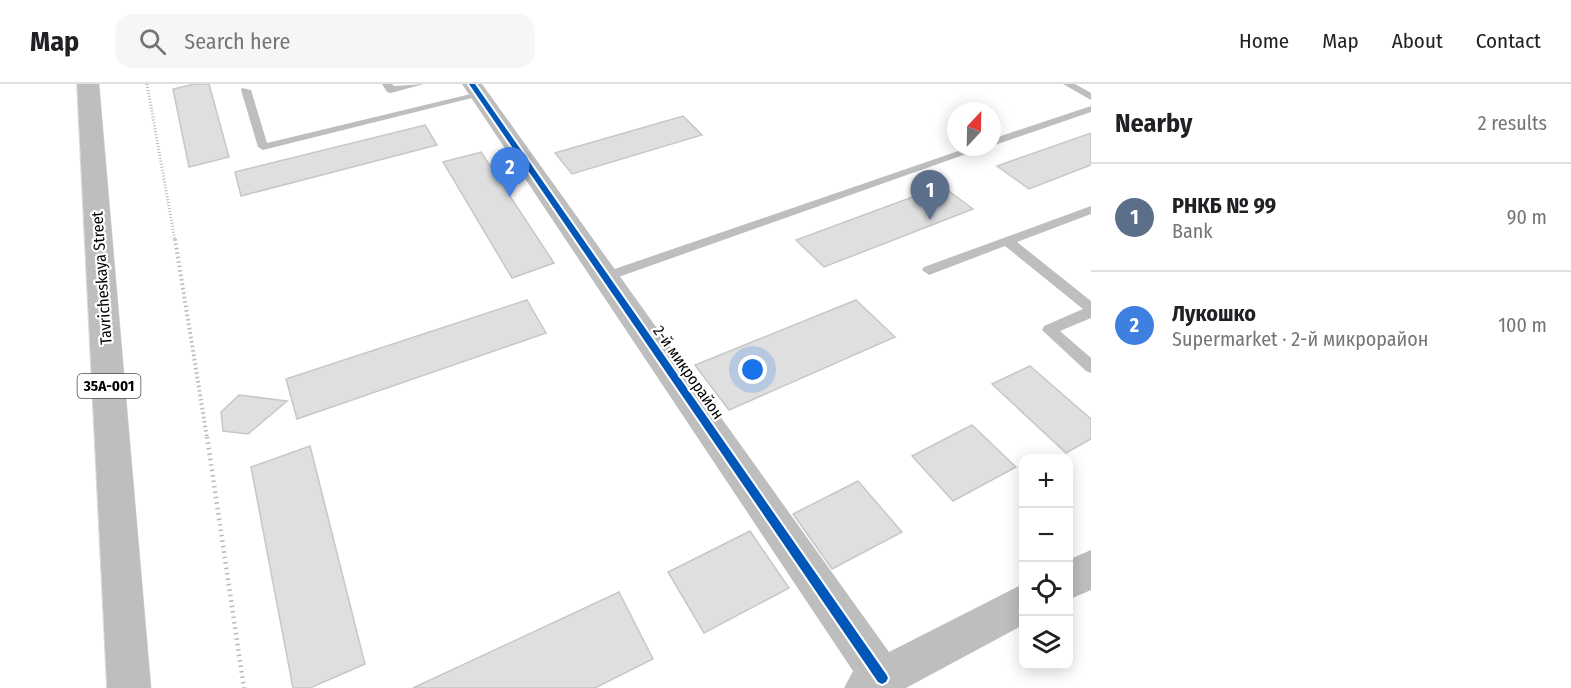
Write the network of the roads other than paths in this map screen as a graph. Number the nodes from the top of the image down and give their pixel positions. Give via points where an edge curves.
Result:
1 (87, 84) edge
2 (387, 84) edge
3 (419, 84) edge
4 (1068, 84) edge
5 (476, 89) edge
6 (246, 90) dead end
7 (1091, 97) edge
8 (1091, 109) edge
9 (1001, 140) edge
10 (955, 156) edge
11 (1091, 210) edge
12 (1007, 241) junction
13 (929, 270) dead end
14 (605, 277) junction
15 (1091, 310) edge
16 (1091, 367) edge
17 (1091, 569) edge
18 (1073, 578) edge
19 (1019, 606) edge
20 (873, 683) edge
21 (129, 688) edge

1 - 21 highway, Tavricheskaya Street / 35А-001
2 - 3 lane via 391,90
4 - 7 lane
5 - 6 lane via 263,147
5 - 14 street, 2-й микрорайон
8 - 9 lane
10 - 14 lane
11 - 12 lane
12 - 13 lane
12 - 15 lane
14 - 20 street, 2-й микрорайон
15 - 16 lane via 1049,330
17 - 18 street
19 - 20 street

